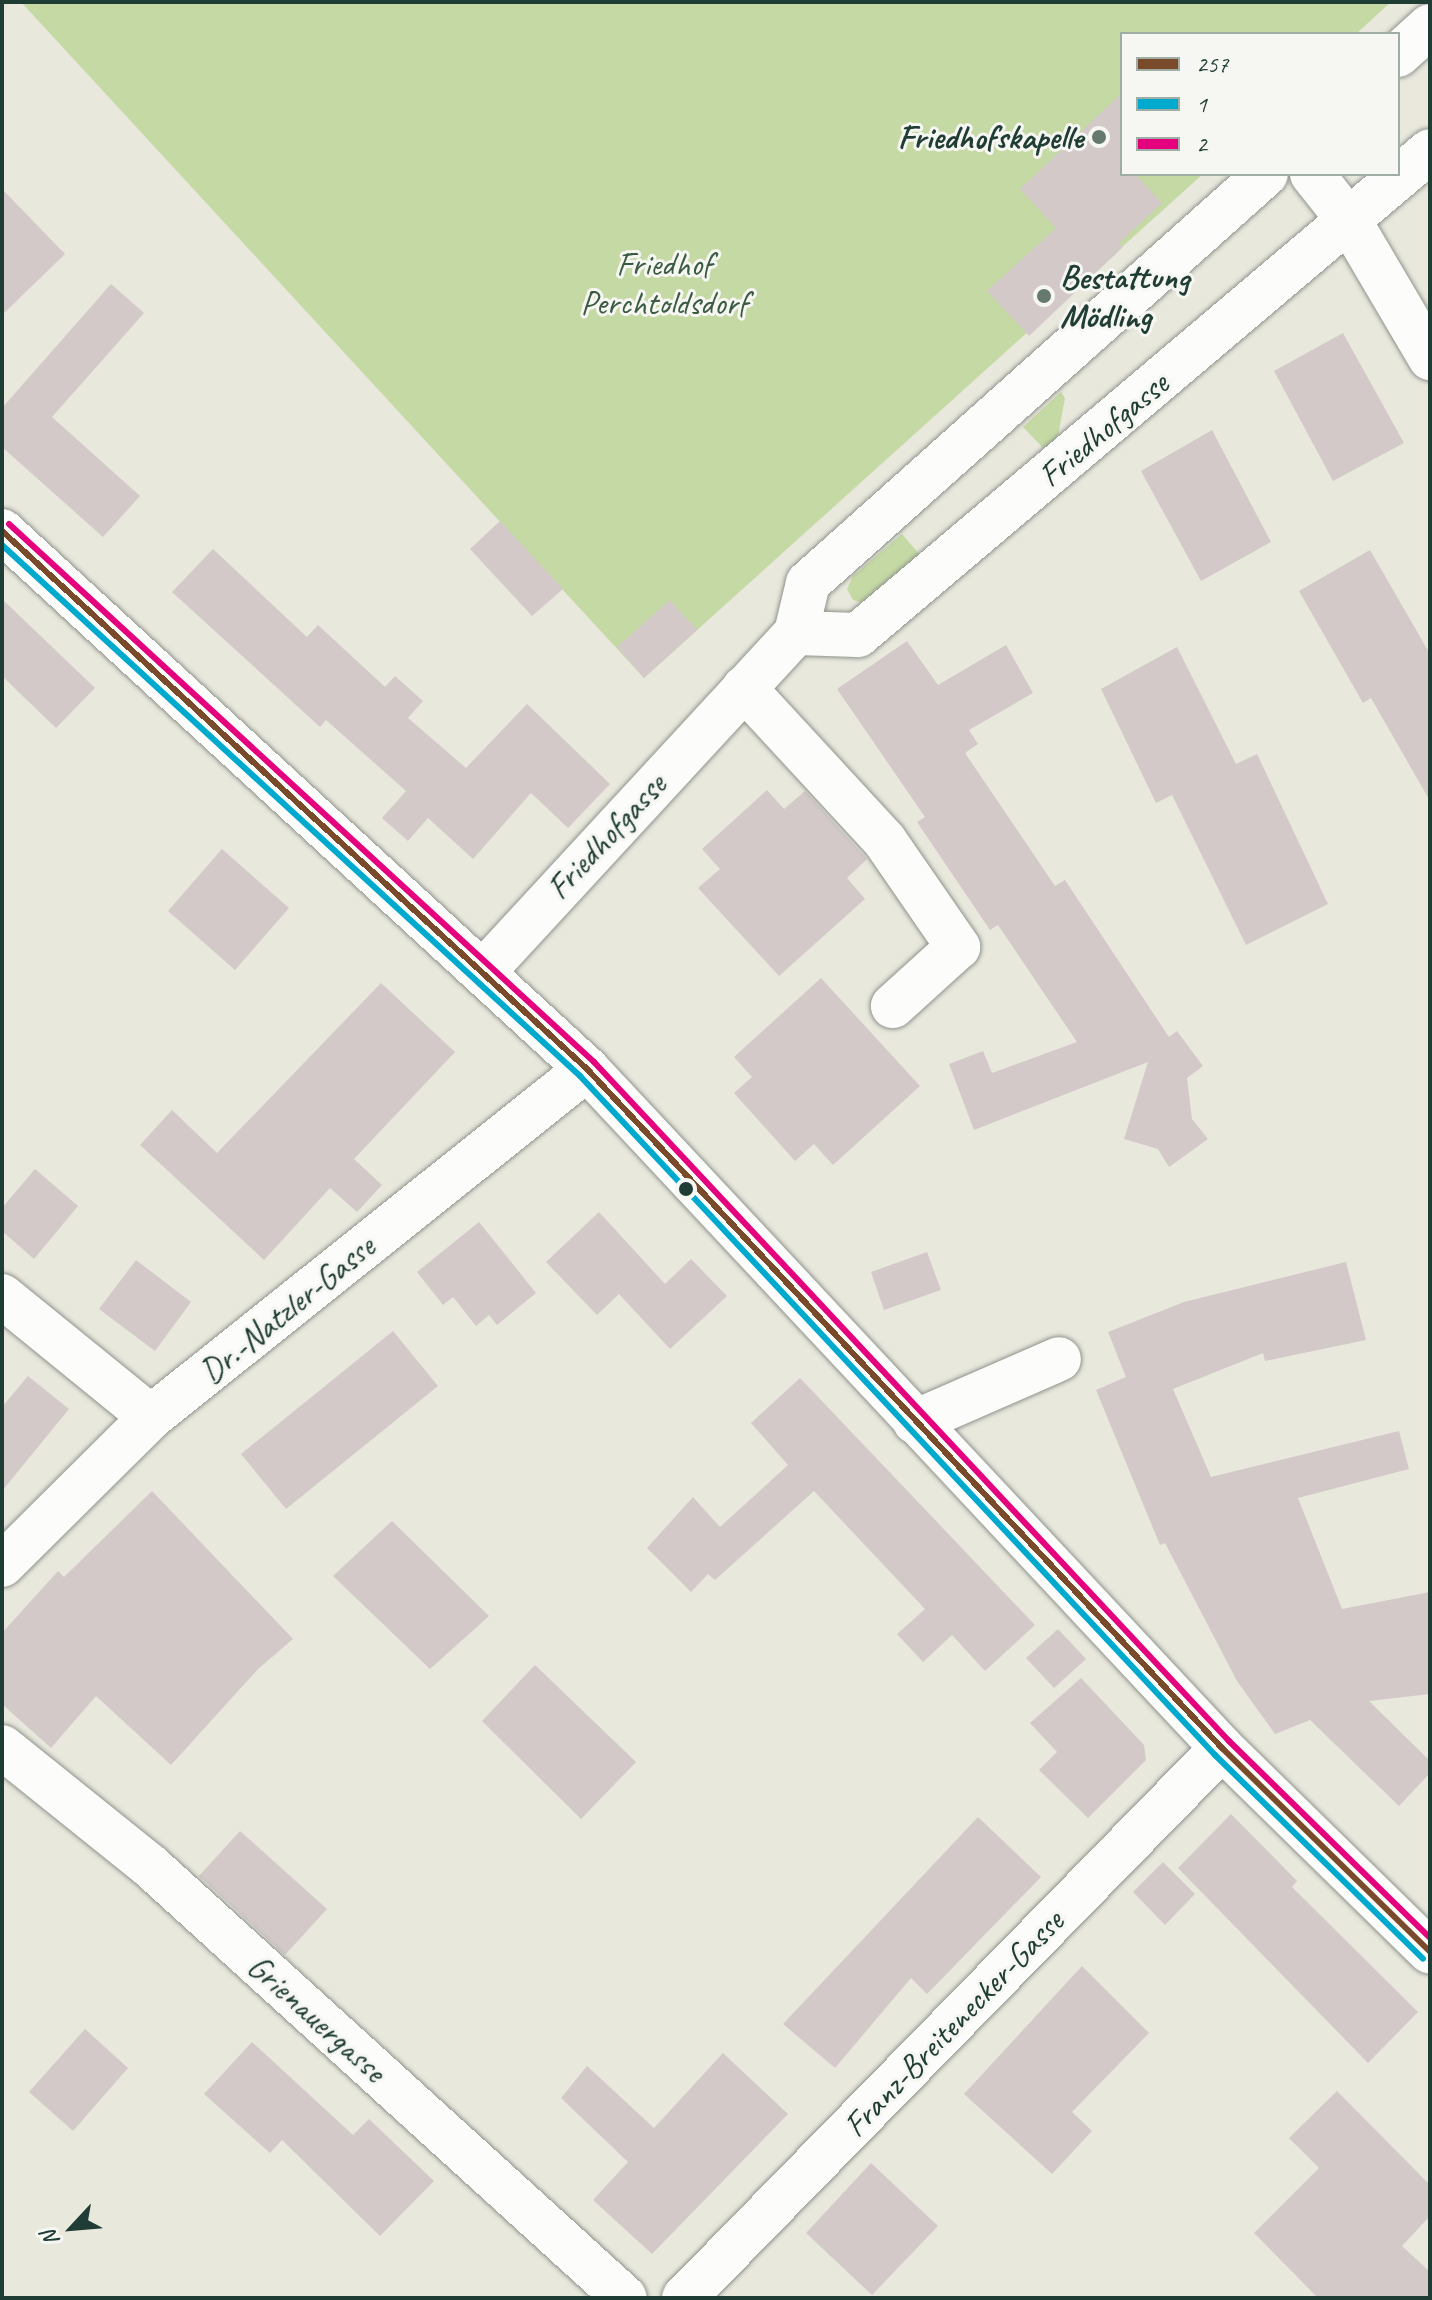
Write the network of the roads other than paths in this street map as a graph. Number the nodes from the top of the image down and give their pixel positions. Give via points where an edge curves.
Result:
1 (1430, 26) edge
2 (1400, 53) edge
3 (1430, 151) edge
4 (1264, 176) edge
5 (1314, 176) edge
6 (1350, 222) junction
7 (1430, 358) edge
8 (2, 531) edge
9 (796, 633) junction
10 (744, 688) junction
11 (484, 971) junction
12 (893, 1006) dead end
13 (587, 1069) junction
14 (2, 1296) edge
15 (1059, 1359) dead end
16 (151, 1417) junction
17 (915, 1422) junction
18 (2, 1565) edge
19 (2, 1747) edge
20 (1222, 1748) junction
21 (1430, 1952) edge
22 (625, 2298) edge
23 (684, 2298) edge

1 - 2 street
3 - 6 street, Friedhofgasse
4 - 9 street, Friedhofgasse via 808,583
5 - 6 street
6 - 7 street
6 - 9 street, Friedhofgasse via 858,635
8 - 11 street
9 - 10 street, Friedhofgasse
10 - 11 street, Friedhofgasse
10 - 12 street via 885,841 958,947
11 - 13 street
13 - 16 street, Dr.-Natzler-Gasse
13 - 17 street
14 - 16 street
15 - 17 street
16 - 18 street, Dr.-Natzler-Gasse
17 - 20 street
19 - 22 street, Grienauergasse via 149,1865
20 - 21 street
20 - 23 street, Franz-Breitenecker-Gasse

